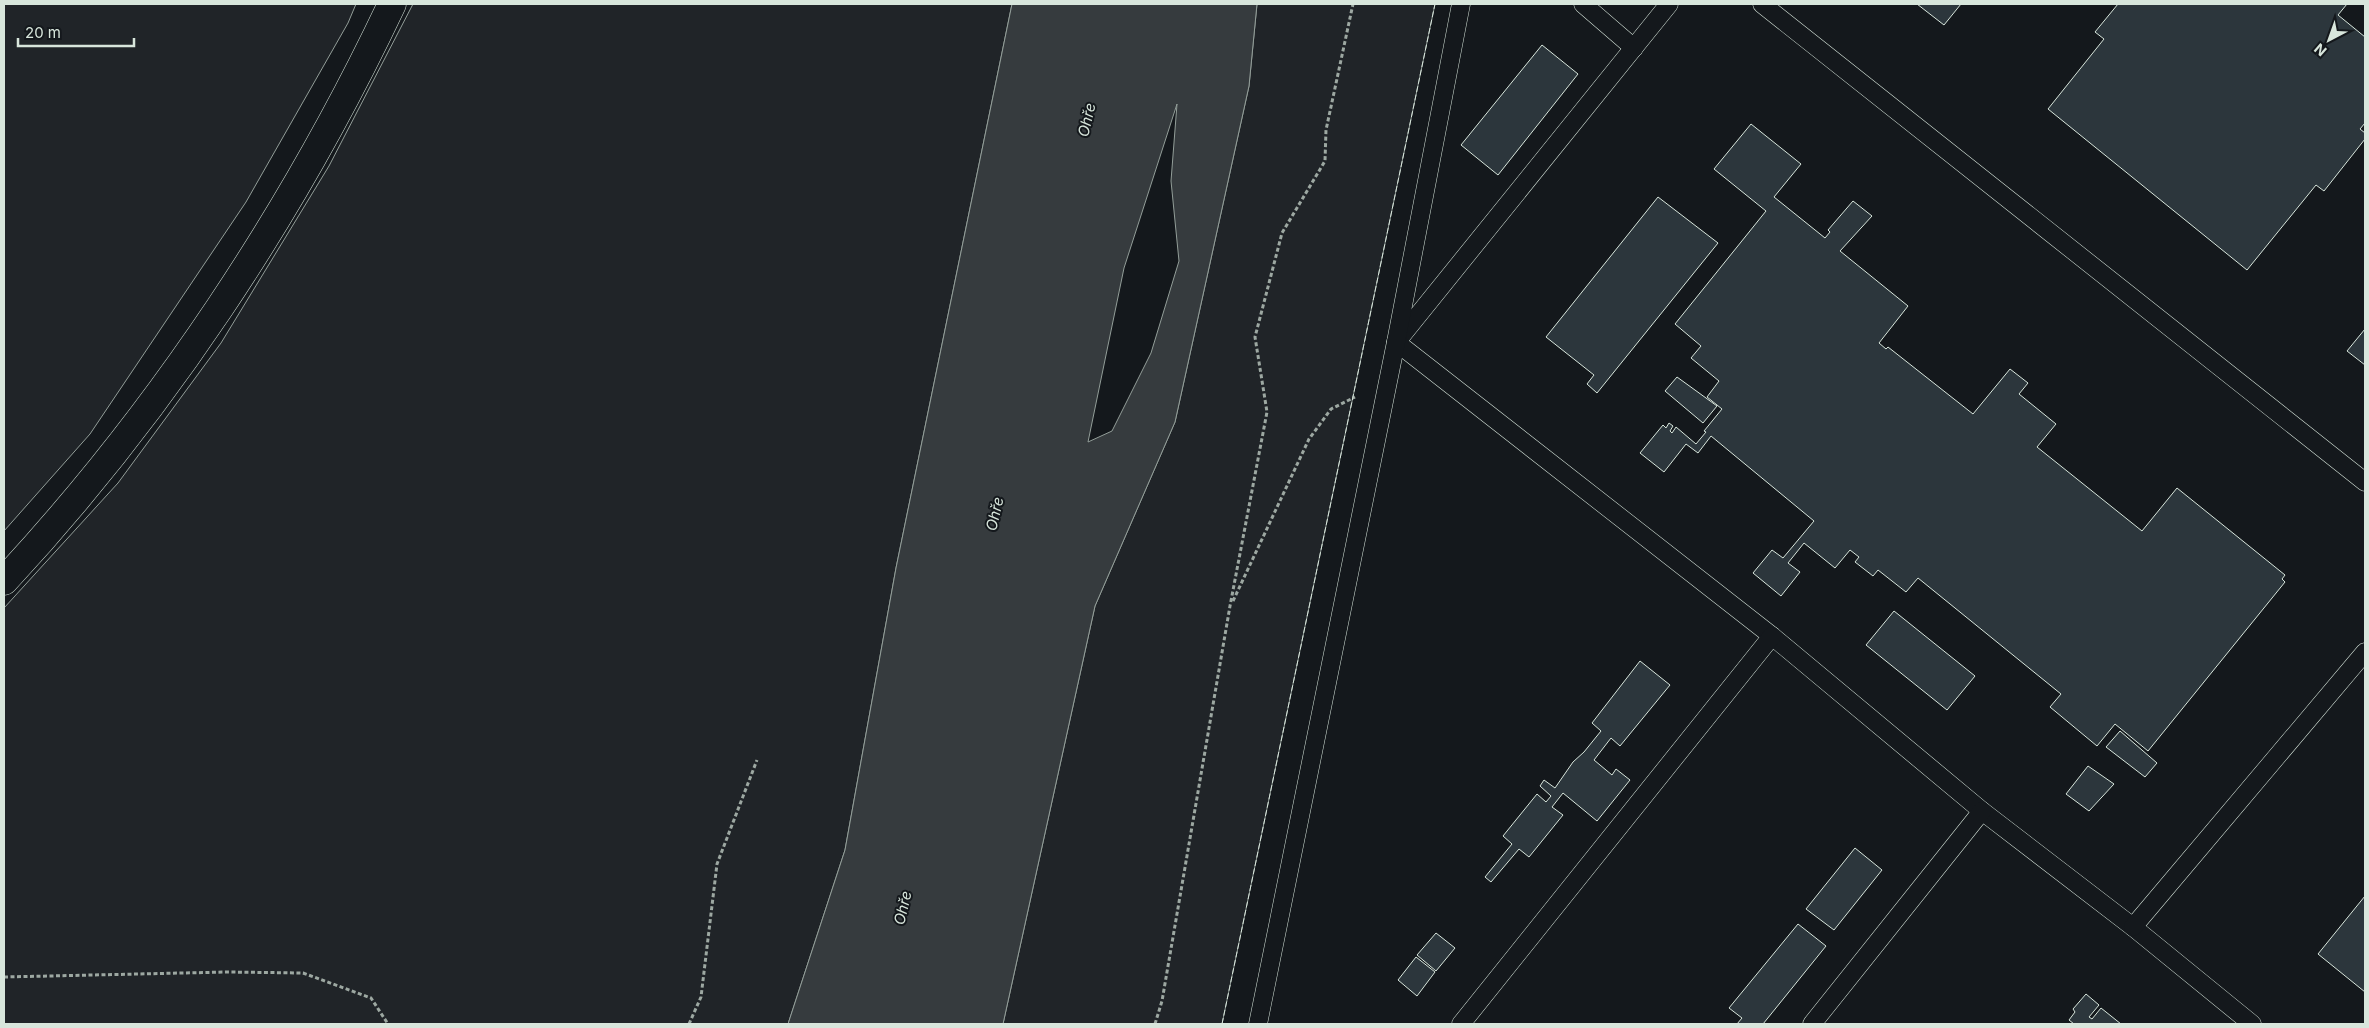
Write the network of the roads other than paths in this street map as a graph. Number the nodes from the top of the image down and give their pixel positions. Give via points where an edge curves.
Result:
1 (392, 4) edge
2 (1461, 4) edge
3 (1583, 4) edge
4 (1669, 4) edge
5 (1762, 4) edge
6 (1634, 48) junction
7 (1396, 342) junction
8 (2365, 482) edge
9 (4, 582) edge
10 (1772, 636) junction
11 (2365, 652) edge
12 (1982, 811) junction
13 (2133, 927) junction
14 (1258, 1024) edge
15 (1461, 1024) edge
16 (1812, 1024) edge
17 (2252, 1024) edge

1 - 9 street via 364,64 318,146 224,300 164,388 104,465
2 - 7 lane
3 - 6 lane
4 - 6 lane
5 - 8 lane
6 - 7 lane
7 - 10 lane
7 - 14 lane
10 - 12 lane
10 - 15 lane
11 - 13 lane
12 - 13 lane
12 - 16 lane
13 - 17 lane

